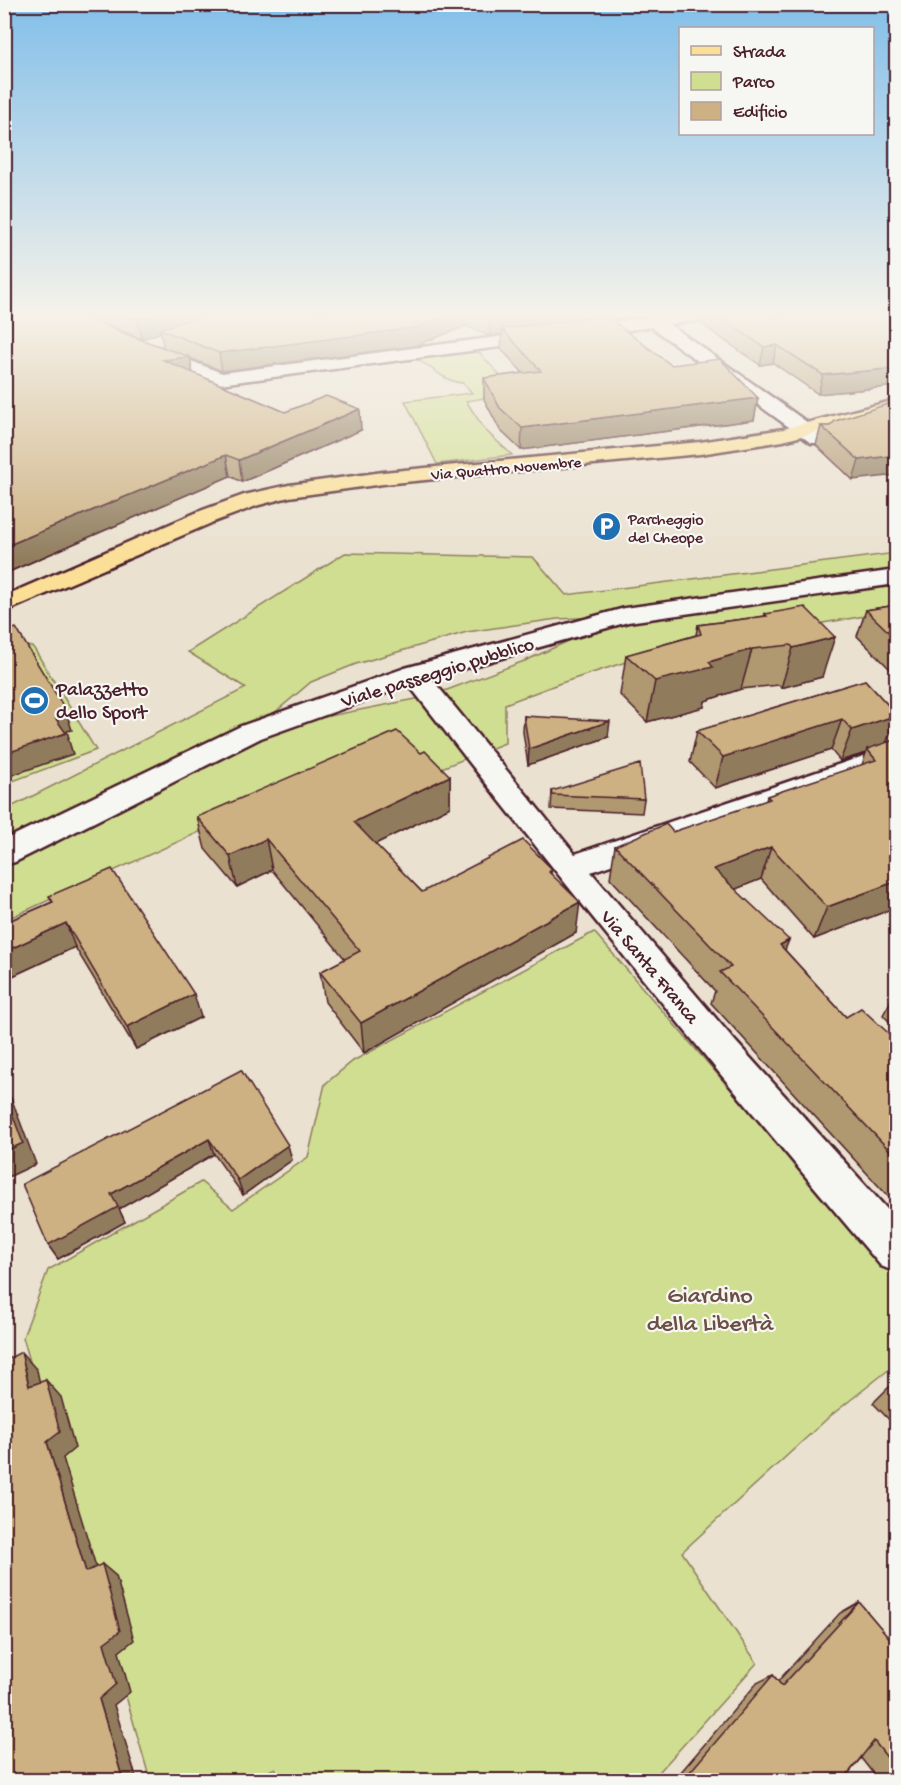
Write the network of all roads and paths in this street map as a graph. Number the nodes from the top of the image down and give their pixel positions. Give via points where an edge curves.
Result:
1 (758, 395) edge
2 (897, 406) edge
3 (897, 414) edge
4 (812, 434) junction
5 (759, 439) junction
6 (681, 461) junction
7 (481, 469) junction
8 (557, 471) junction
9 (434, 473) junction
10 (285, 505) junction
11 (123, 555) junction
12 (897, 577) edge
13 (4, 605) edge
14 (414, 674) junction
15 (897, 754) edge
16 (4, 854) edge
17 (569, 868) junction
18 (897, 1251) edge

1 - 4 street
2 - 4 main road, Via Quattro Novembre
3 - 4 main road, Via Quattro Novembre
4 - 5 main road, Via Quattro Novembre
4 - 6 main road, Via Quattro Novembre via 779,449
5 - 6 main road via 742,448 690,456
5 - 7 main road, Via Quattro Novembre
6 - 8 main road, Via Quattro Novembre
7 - 8 main road
7 - 9 main road, Via Quattro Novembre
8 - 10 main road, Via Quattro Novembre via 396,486
9 - 10 main road via 327,491
9 - 11 main road, Via Quattro Novembre via 322,485 268,496 208,516
10 - 11 main road, Via Quattro Novembre
11 - 13 main road, Via Quattro Novembre
12 - 14 street, Viale passeggio pubblico via 625,615
14 - 16 street, Viale passeggio pubblico via 251,732
14 - 17 street, Via Santa Franca
15 - 17 street
17 - 18 street, Via Santa Franca via 747,1081

